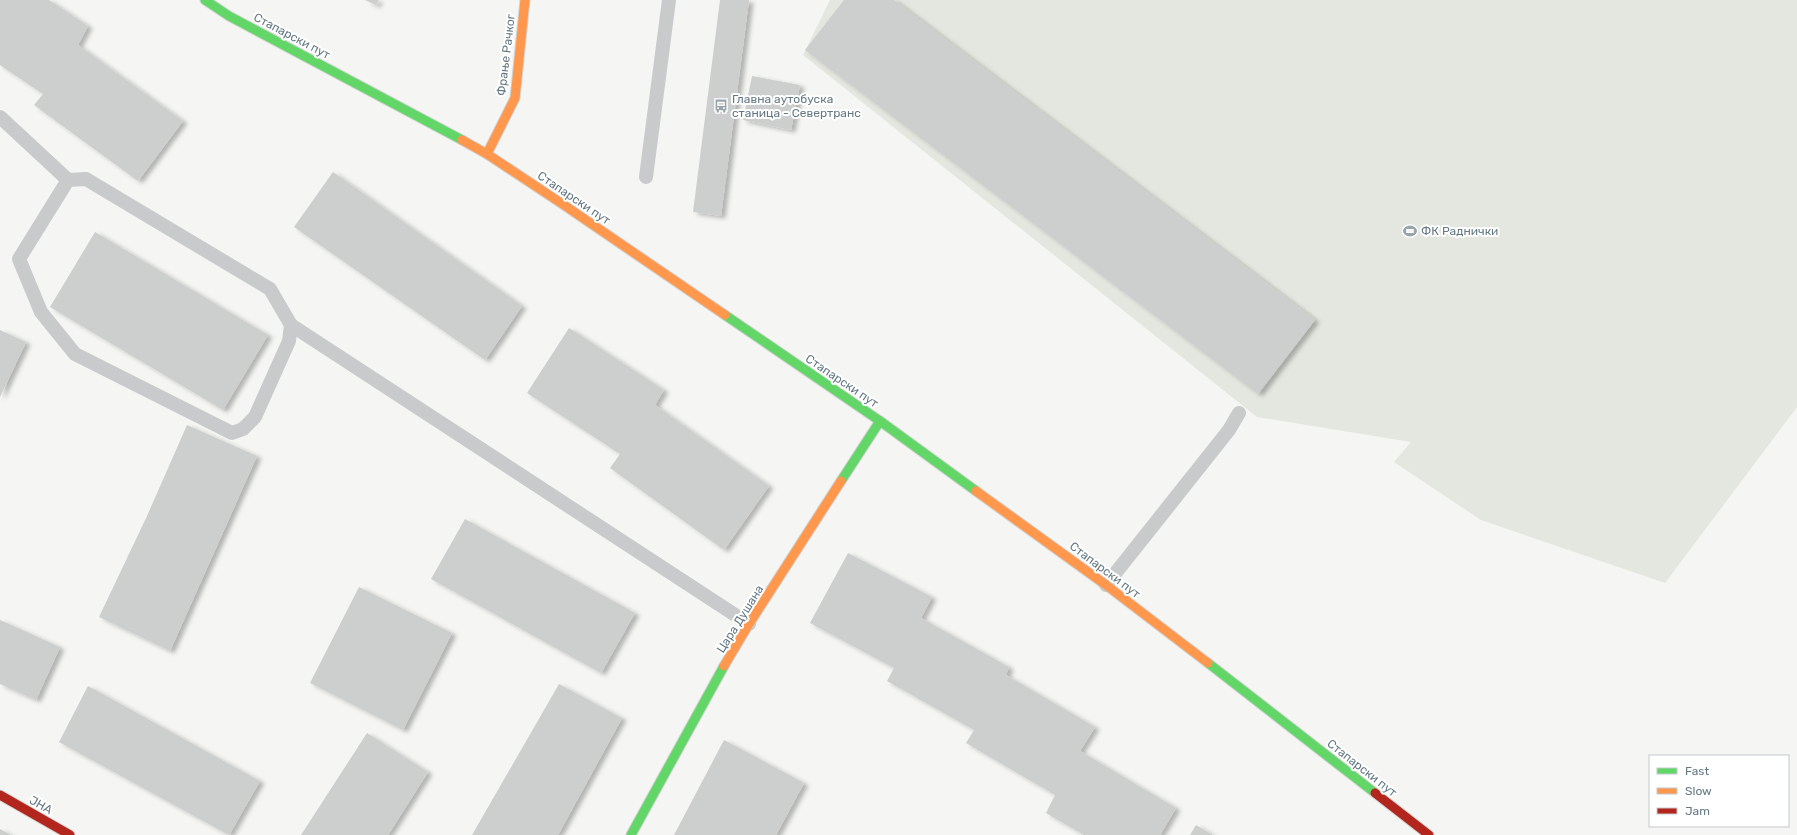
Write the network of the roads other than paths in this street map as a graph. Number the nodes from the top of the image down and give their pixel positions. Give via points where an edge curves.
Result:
1 (205, 0) edge
2 (525, 0) edge
3 (670, 0) edge
4 (0, 117) edge
5 (487, 154) junction
6 (646, 177) dead end
7 (68, 180) junction
8 (291, 325) junction
9 (1239, 414) dead end
10 (880, 421) junction
11 (1106, 585) junction
12 (750, 624) junction
13 (0, 795) edge
14 (70, 835) edge
15 (631, 835) edge
16 (1429, 835) edge

1 - 5 main road, Стапарски пут via 236,20
2 - 5 main road, Фрање Рачког via 515,98
3 - 6 lane
4 - 7 lane
5 - 10 main road, Стапарски пут
7 - 8 lane via 86,179 270,289
7 - 8 lane via 19,260 41,312 75,354 232,432 243,429 255,417 289,341
8 - 12 lane
9 - 11 lane
10 - 11 main road, Стапарски пут
10 - 12 main road, Цара Душана
11 - 16 main road, Стапарски пут
12 - 15 main road, Цара Душана
13 - 14 main road, ЈНА

